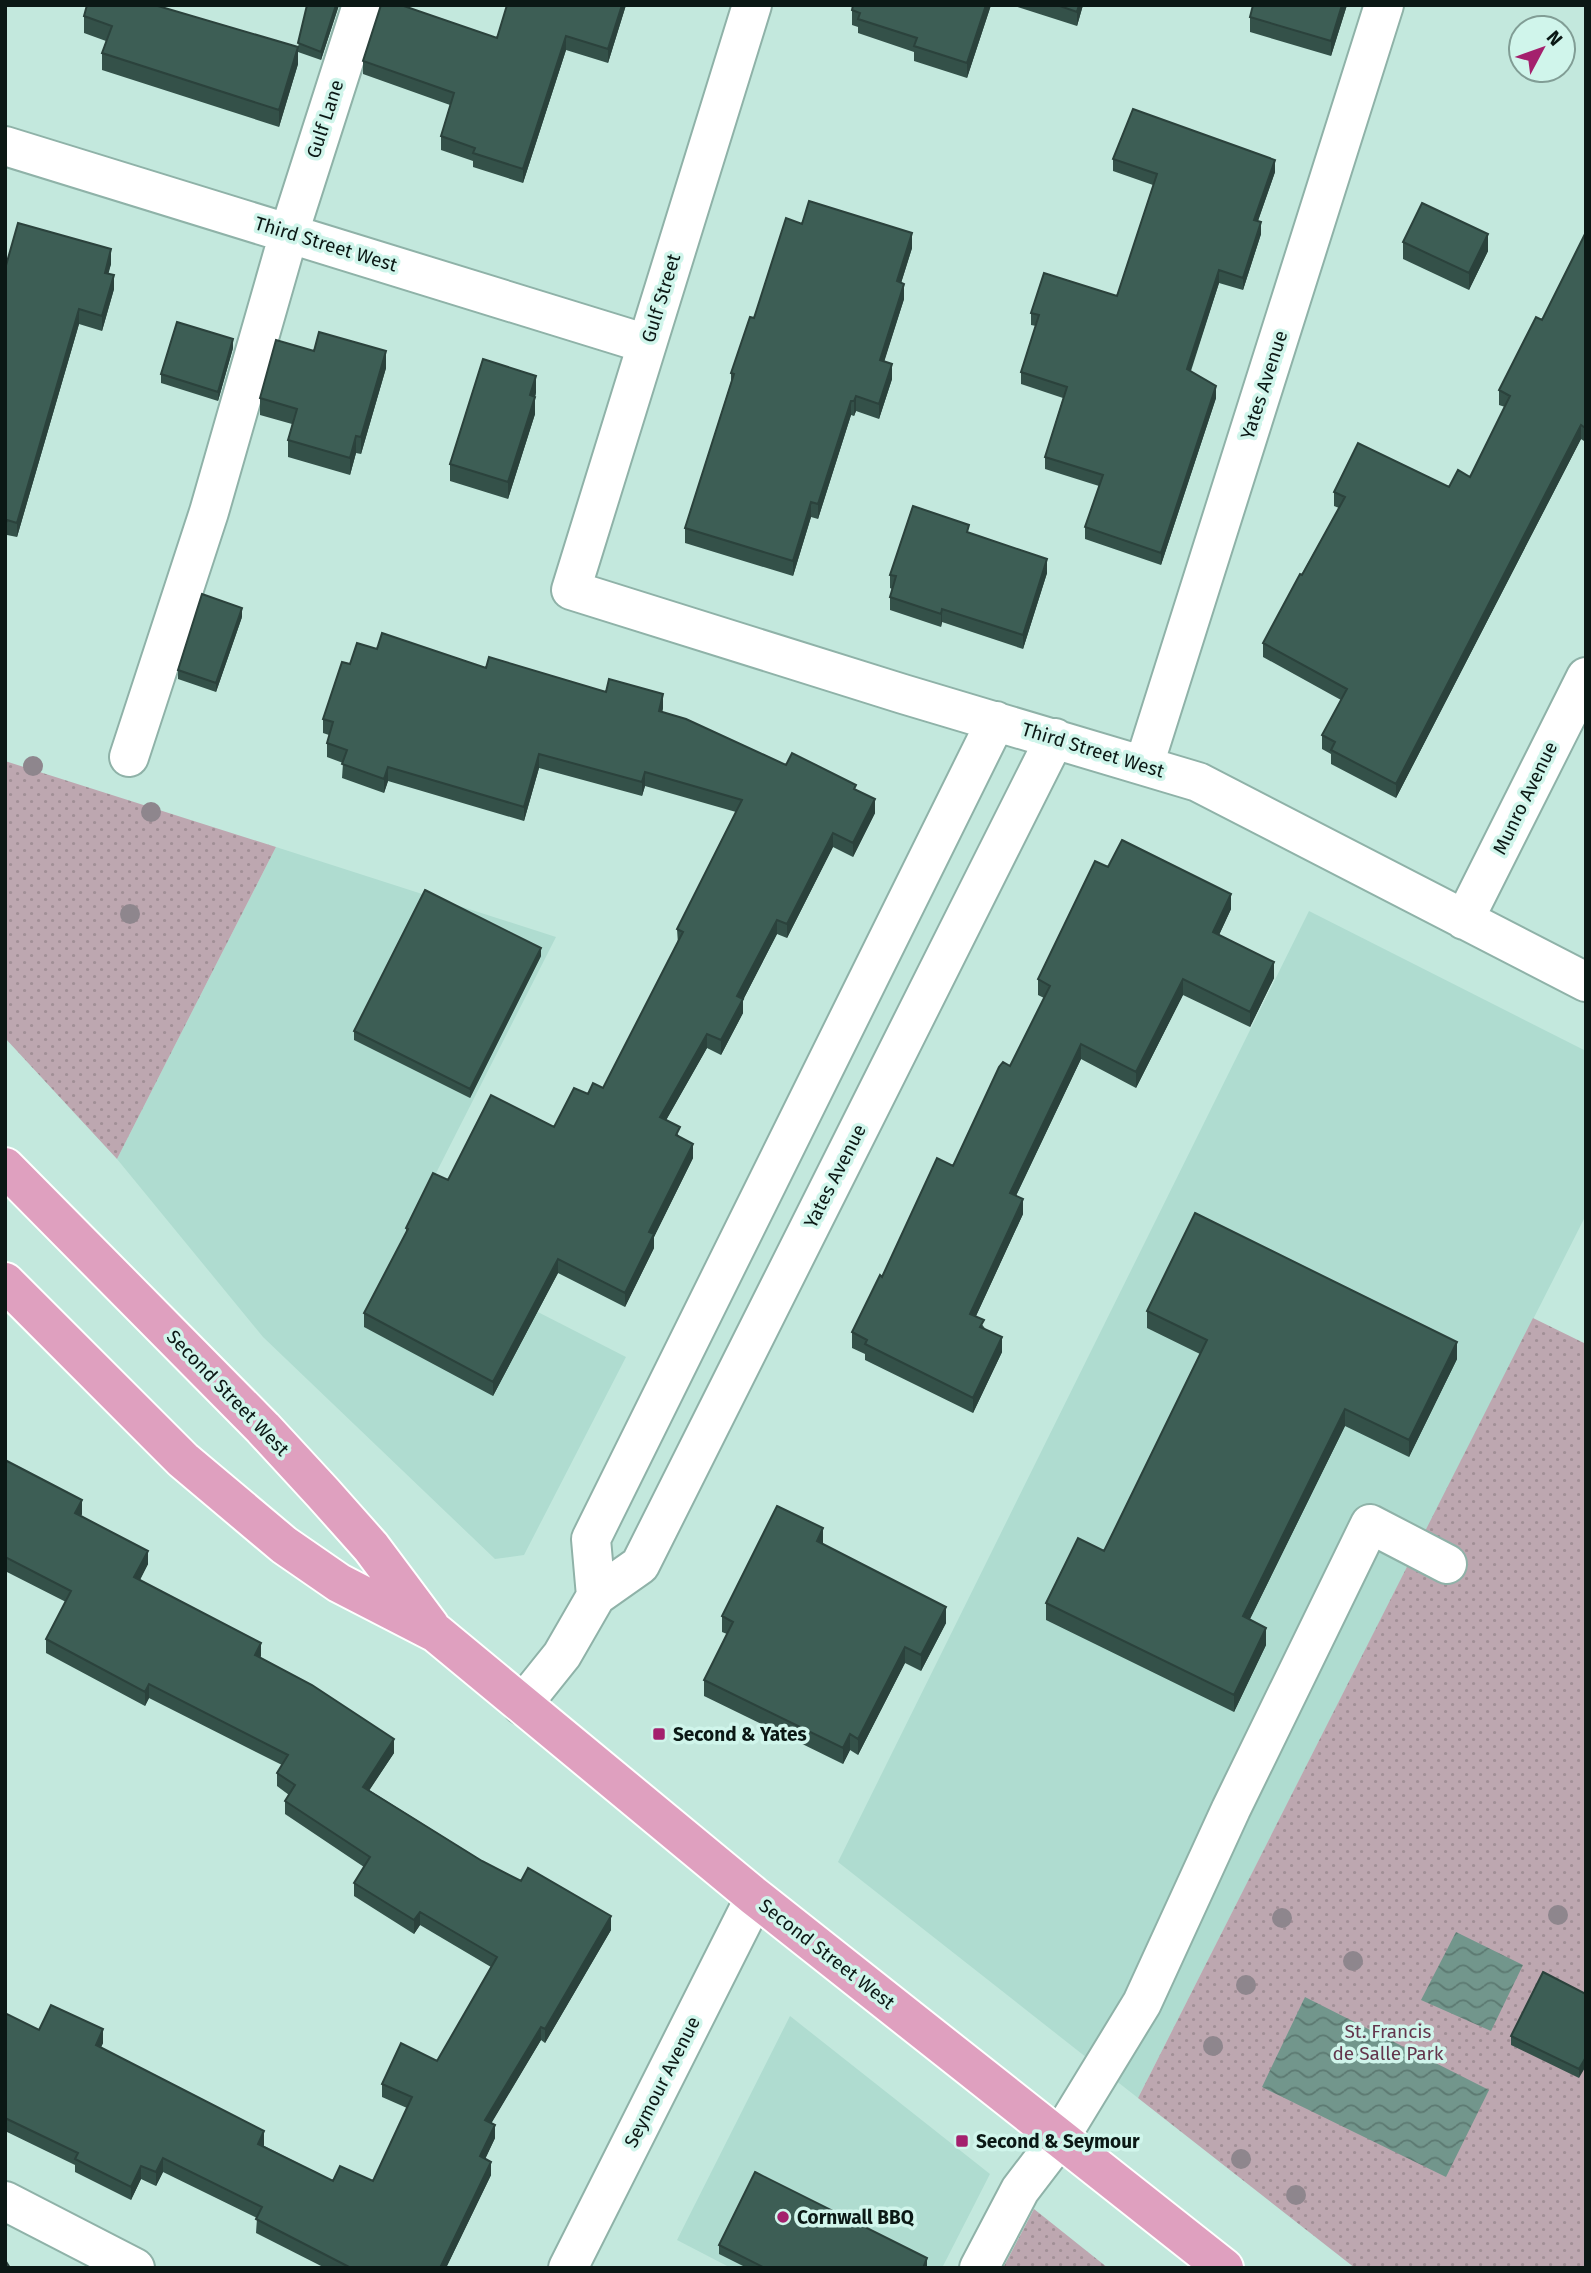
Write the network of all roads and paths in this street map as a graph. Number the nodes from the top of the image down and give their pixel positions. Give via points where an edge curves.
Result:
1 (362, 5) edge
2 (752, 5) edge
3 (1384, 5) edge
4 (5, 145) edge
5 (289, 233) junction
6 (647, 344) junction
7 (572, 590) joint
8 (1586, 677) edge
9 (996, 721) junction
10 (1055, 738) junction
11 (130, 757) dead end
12 (1144, 765) junction
13 (1464, 920) junction
14 (883, 951) junction
15 (936, 976) junction
16 (1586, 982) edge
17 (5, 1167) edge
18 (726, 1266) junction
19 (5, 1282) edge
20 (778, 1290) junction
21 (1447, 1564) dead end
22 (596, 1596) junction
23 (436, 1633) junction
24 (522, 1705) junction
25 (755, 1897) junction
26 (1059, 2139) junction
27 (5, 2201) edge
28 (135, 2268) edge
29 (568, 2268) edge
30 (979, 2268) edge
31 (1224, 2268) edge

1 - 5 street, Gulf Lane
2 - 6 street, Gulf Street
3 - 12 street, Yates Avenue
4 - 5 street, Third Street West
5 - 6 street, Third Street West
5 - 11 street, Gulf Lane via 209,512
6 - 7 street, Gulf Street
7 - 9 street, Third Street West
8 - 13 street, Munro Avenue
9 - 10 street, Third Street West
9 - 14 street
10 - 12 street, Third Street West
10 - 15 street, Yates Avenue
12 - 13 street, Third Street West via 1198,782
13 - 16 street, Third Street West
14 - 15 street
14 - 18 street
15 - 20 street, Yates Avenue
17 - 23 main road, Second Street West via 263,1428 371,1547
18 - 20 street
18 - 22 street via 591,1539
19 - 23 main road, Second Street West via 183,1460 284,1545 339,1583
20 - 22 street, Yates Avenue via 640,1565
21 - 26 street via 1370,1524 1142,2003
22 - 24 street, Yates Avenue via 562,1656
23 - 24 main road, Second Street West
24 - 25 main road, Second Street West
25 - 26 main road, Second Street West
25 - 29 street, Seymour Avenue
26 - 30 street via 1020,2190
26 - 31 main road, Second Street West
27 - 28 street

